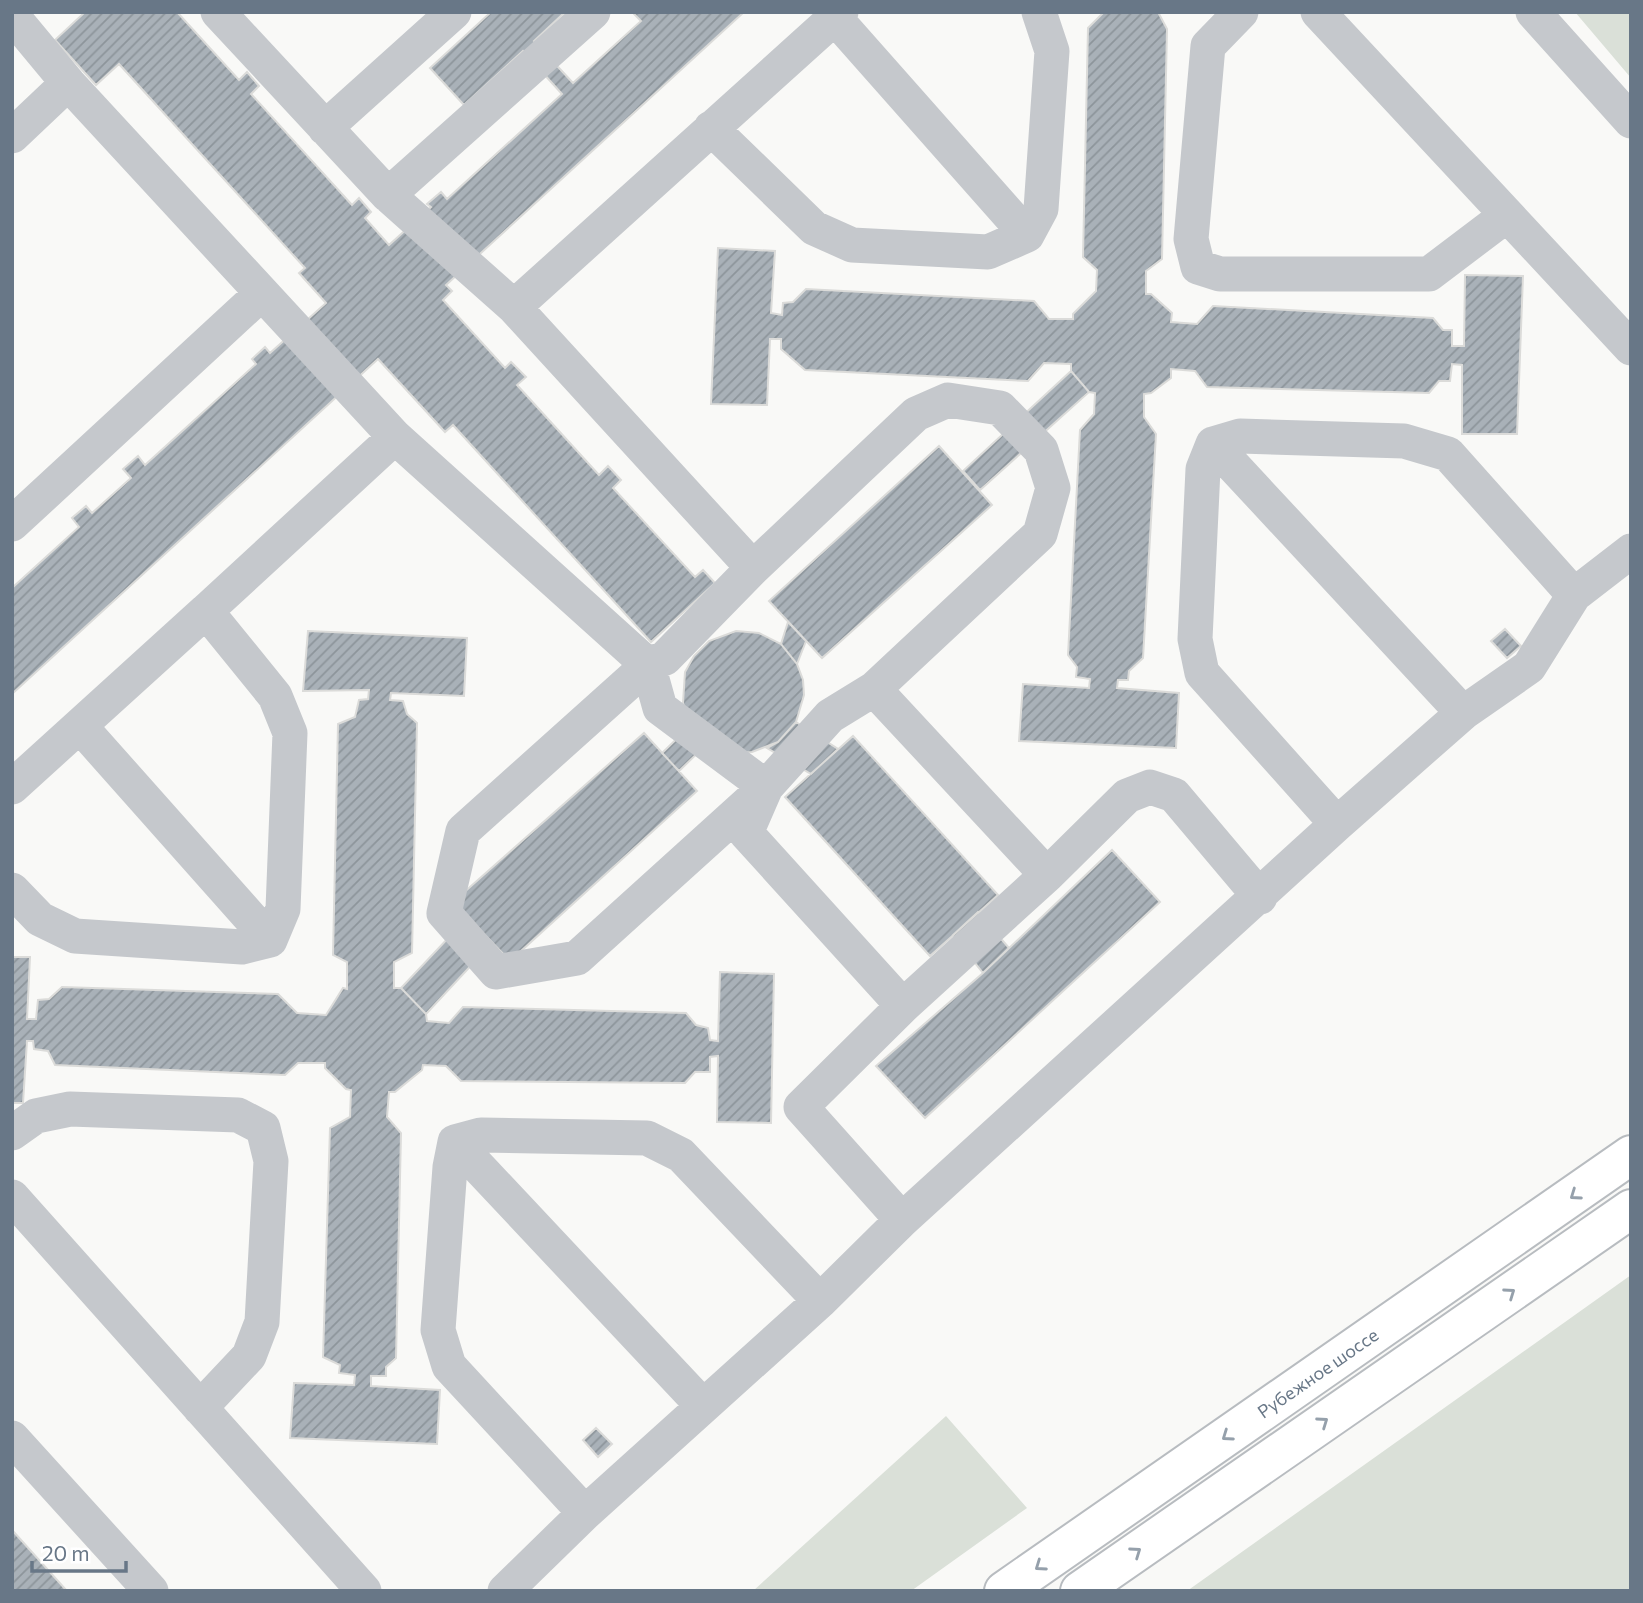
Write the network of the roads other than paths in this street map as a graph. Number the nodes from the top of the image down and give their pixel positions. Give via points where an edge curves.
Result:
1 (218, 12) edge
2 (454, 12) edge
3 (593, 12) edge
4 (1039, 12) edge
5 (1241, 12) edge
6 (1318, 12) edge
7 (1533, 12) edge
8 (838, 15) edge
9 (15, 17) edge
10 (68, 83) junction
11 (1631, 121) edge
12 (326, 128) junction
13 (711, 128) junction
14 (12, 136) edge
15 (388, 195) junction
16 (1507, 215) junction
17 (1027, 235) junction
18 (262, 293) junction
19 (514, 307) junction
20 (1631, 348) edge
21 (395, 437) junction
22 (1213, 444) junction
23 (12, 524) edge
24 (1631, 551) edge
25 (753, 568) junction
26 (1574, 595) junction
27 (205, 611) junction
28 (648, 665) junction
29 (874, 689) junction
30 (1463, 713) junction
31 (80, 726) junction
32 (766, 786) junction
33 (12, 787) edge
34 (1337, 824) junction
35 (1048, 875) junction
36 (12, 890) edge
37 (1260, 897) junction
38 (270, 940) junction
39 (903, 1006) junction
40 (12, 1133) edge
41 (455, 1142) junction
42 (1631, 1155) edge
43 (12, 1197) edge
44 (1631, 1209) edge
45 (902, 1220) junction
46 (820, 1301) junction
47 (703, 1406) junction
48 (200, 1408) junction
49 (12, 1438) edge
50 (585, 1513) junction
51 (151, 1591) edge
52 (364, 1591) edge
53 (505, 1591) edge
54 (1004, 1591) edge
55 (1080, 1591) edge

1 - 12 lane
2 - 12 lane
3 - 15 lane
4 - 17 lane via 1052,51 1041,209
5 - 16 lane via 1208,46 1191,239 1198,267 1220,274 1429,274
6 - 16 lane
7 - 11 lane
8 - 13 lane
8 - 17 lane
9 - 10 lane
10 - 14 lane
10 - 18 lane
12 - 15 lane
13 - 17 lane via 814,228 852,245 988,252
13 - 19 lane
15 - 19 lane
16 - 20 lane
18 - 21 lane
18 - 23 lane
19 - 25 lane
21 - 27 lane
21 - 28 lane
22 - 26 lane via 1240,436 1404,441 1448,454
22 - 30 lane
22 - 34 lane via 1203,469 1196,612 1195,639 1202,673
24 - 26 lane
25 - 28 lane via 665,658
25 - 29 lane via 916,414 948,400 1000,408 1041,450 1054,488 1040,534
26 - 30 lane via 1529,667
27 - 31 lane
27 - 38 lane via 275,696 290,733 283,909
28 - 32 lane via 660,708
28 - 32 lane via 463,831 444,913 496,972 577,958
29 - 32 lane via 830,716
29 - 35 lane
30 - 34 lane
31 - 33 lane
31 - 38 lane
32 - 39 lane via 746,833
34 - 37 lane
35 - 37 lane via 1127,796 1150,786 1174,795
35 - 39 lane
36 - 38 lane via 40,919 75,936 242,947
37 - 45 lane
39 - 45 lane via 801,1107
40 - 48 lane via 36,1116 70,1110 238,1115 263,1128 271,1161 262,1322 249,1356
41 - 46 lane via 481,1135 647,1138 681,1155
41 - 47 lane
41 - 50 lane via 438,1330 449,1366
42 -> 54 main road, Рубежное шоссе
43 - 48 lane
55 -> 44 main road
45 - 46 lane
46 - 47 lane
47 - 50 lane
48 - 52 lane
49 - 51 lane
50 - 53 lane

